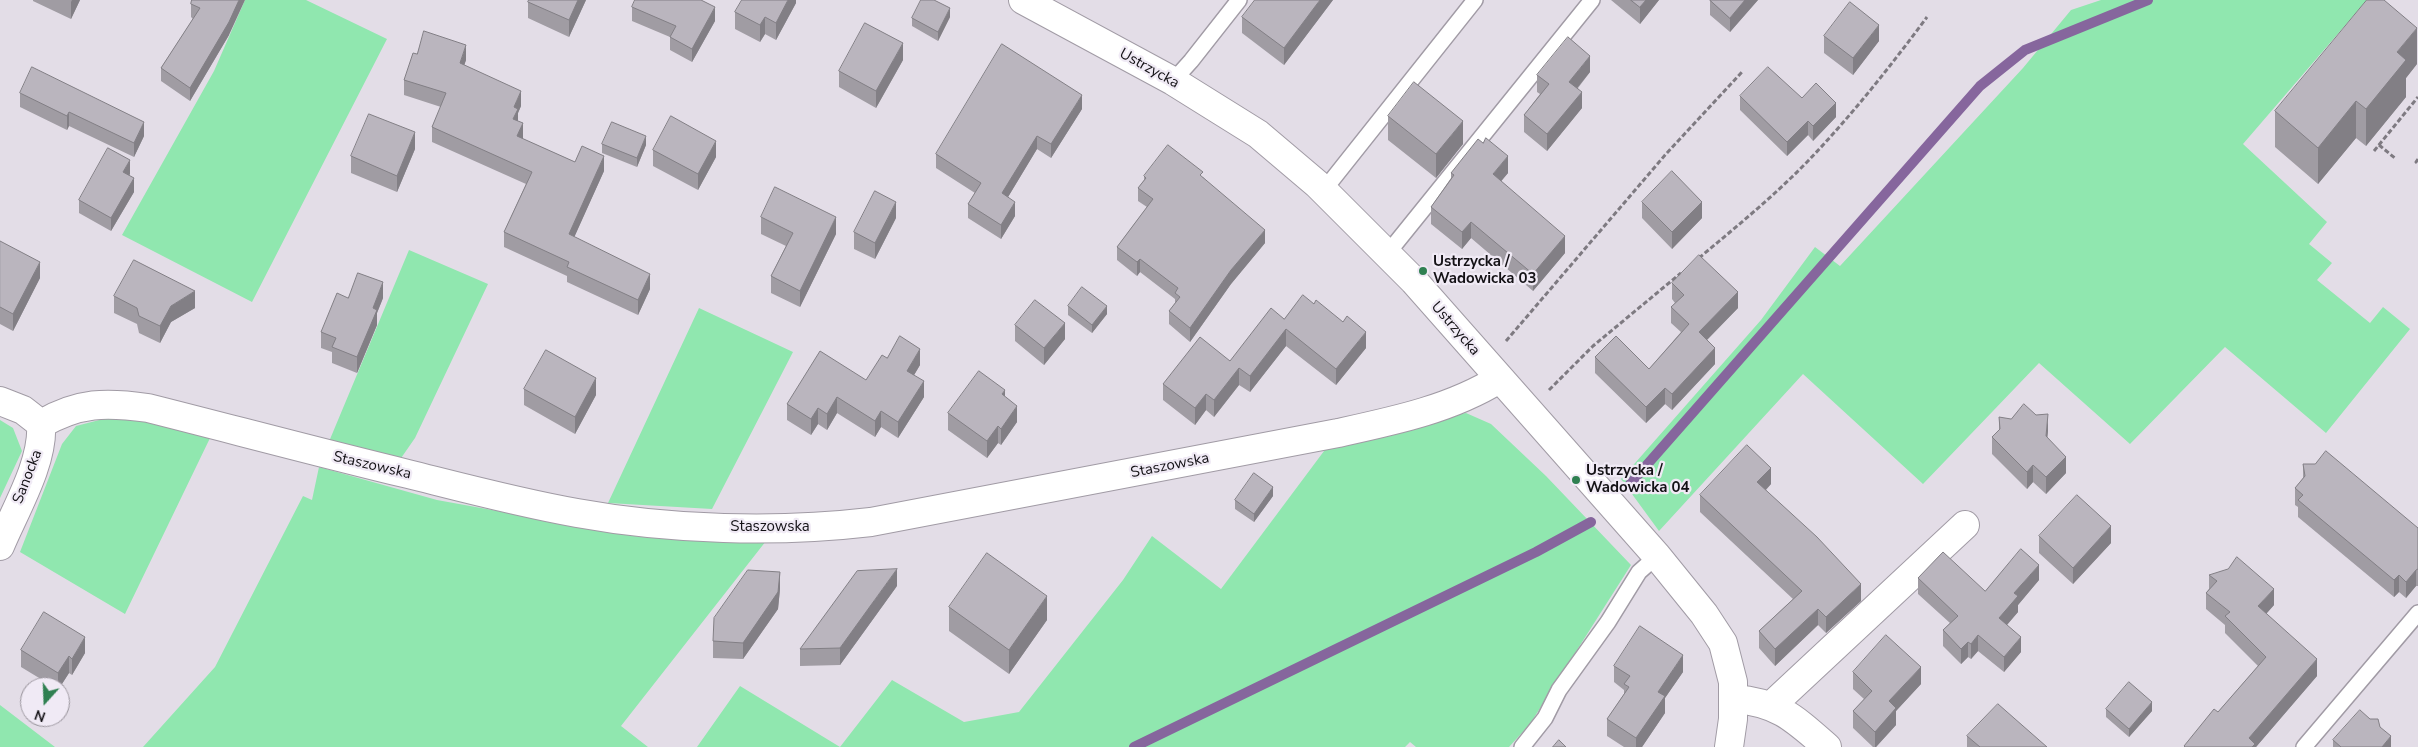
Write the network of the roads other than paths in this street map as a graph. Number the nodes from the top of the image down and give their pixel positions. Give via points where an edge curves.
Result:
1 (1023, 0) edge
2 (1239, 0) edge
3 (1475, 0) edge
4 (1592, 0) edge
5 (1173, 81) junction
6 (1324, 190) junction
7 (1387, 254) junction
8 (1492, 371) junction
9 (0, 401) edge
10 (41, 424) junction
11 (1965, 524) dead end
12 (0, 546) edge
13 (1657, 556) junction
14 (2418, 613) edge
15 (1734, 699) junction
16 (1772, 705) junction
17 (1522, 747) edge
18 (1729, 747) edge
19 (1827, 747) edge
20 (2304, 747) edge

1 - 5 street, Ustrzycka
2 - 5 lane
3 - 6 lane
4 - 7 lane
5 - 6 street, Ustrzycka via 1258,134
6 - 7 street, Ustrzycka
7 - 8 street, Ustrzycka
8 - 10 street, Staszowska via 1480,390 1421,413 1338,433 870,522 806,528 644,522 576,513 324,454 148,408 86,405 70,409
8 - 13 street, Ustrzycka
9 - 10 street via 23,410
10 - 12 street, Sanocka via 38,456
11 - 16 street
13 - 15 street, Ustrzycka via 1704,614 1722,643 1733,682
13 - 17 lane via 1639,572 1559,690 1545,718
14 - 20 lane
15 - 16 street
15 - 18 street, Ustrzycka
16 - 19 street

